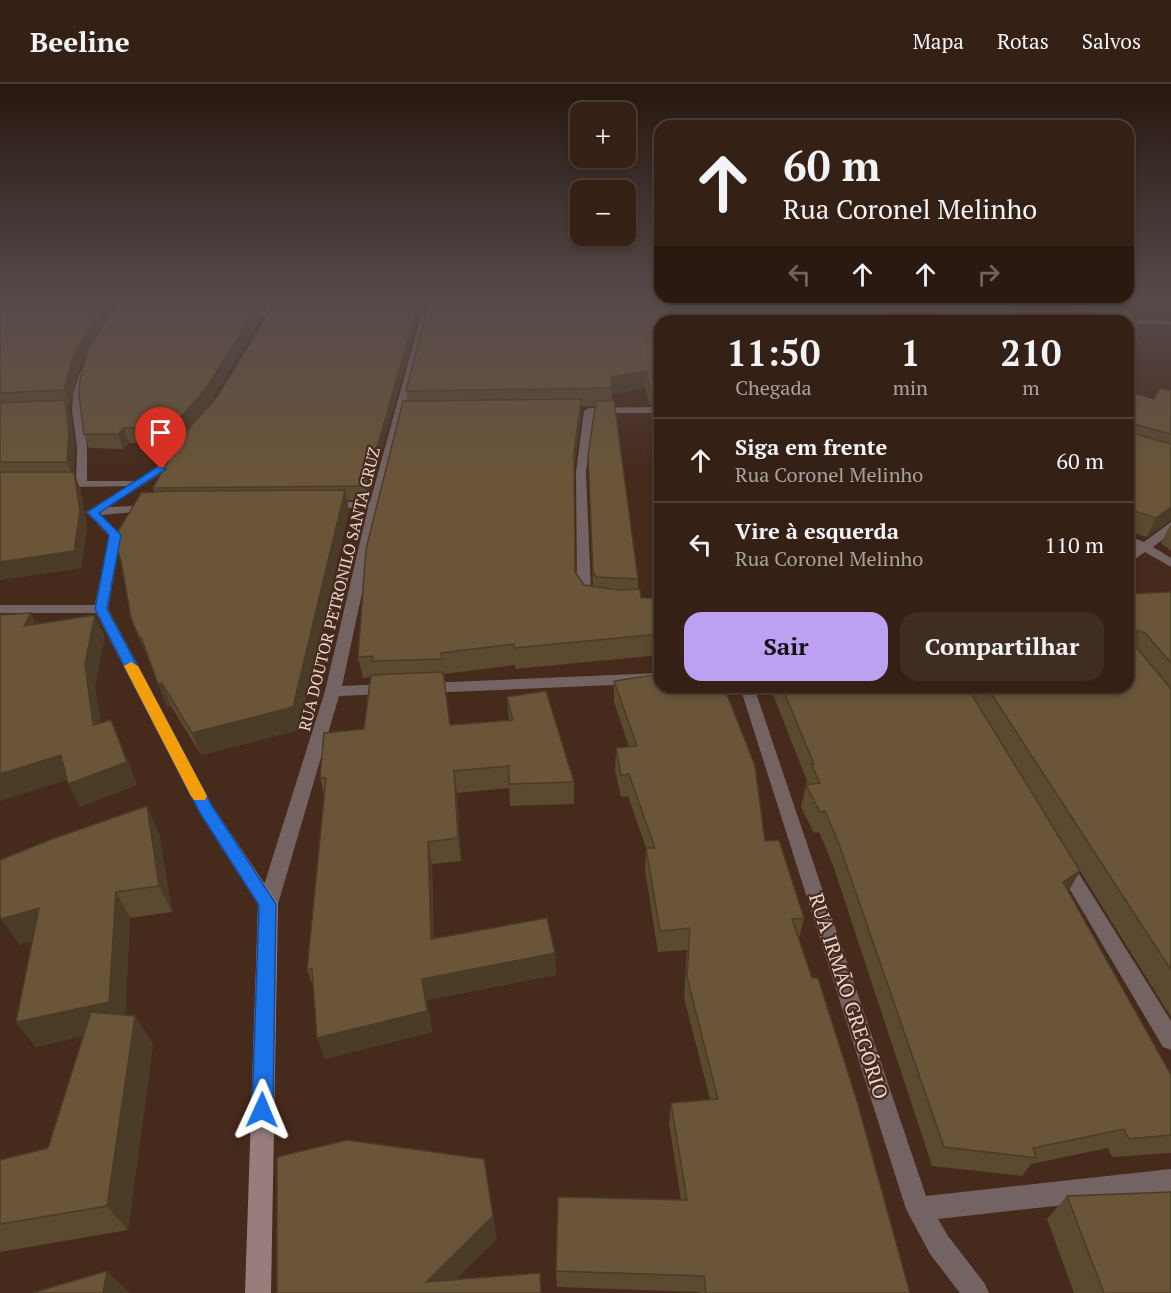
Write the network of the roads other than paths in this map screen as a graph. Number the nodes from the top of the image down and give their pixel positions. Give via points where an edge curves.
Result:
1 (417, 358) edge
2 (87, 362) edge
3 (654, 410) edge
4 (192, 433) edge
5 (62, 484) edge
6 (81, 484) junction
7 (136, 484) junction
8 (321, 505) edge
9 (375, 505) junction
10 (162, 507) edge
11 (92, 512) junction
12 (1171, 526) edge
13 (1134, 542) edge
14 (1143, 546) junction
15 (1134, 554) edge
16 (1171, 562) edge
17 (601, 603) edge
18 (0, 609) edge
19 (101, 609) junction
20 (654, 678) edge
21 (333, 691) junction
22 (749, 693) edge
23 (1054, 848) edge
24 (268, 904) junction
25 (1171, 1040) edge
26 (1171, 1180) edge
27 (918, 1209) junction
28 (258, 1293) edge
29 (976, 1293) edge

1 - 9 street, RUA DOUTOR PETRONILO SANTA CRUZ via 407,413
2 - 6 street via 72,410 82,447
3 - 17 street via 583,411 584,591 588,600
4 - 7 main road via 161,469
5 - 6 street
6 - 7 street
7 - 11 main road
8 - 9 street
9 - 21 street, RUA DOUTOR PETRONILO SANTA CRUZ
10 - 11 street
11 - 19 main road via 115,535
12 - 14 street
13 - 14 street
14 - 15 street
14 - 16 street
18 - 19 street
19 - 24 main road via 206,809
20 - 21 street
21 - 24 street, RUA DOUTOR PETRONILO SANTA CRUZ
22 - 27 street, RUA IRMÃO GREGÓRIO
23 - 25 street
24 - 28 main road
26 - 27 street
27 - 29 street, RUA IRMÃO GREGÓRIO via 939,1245

